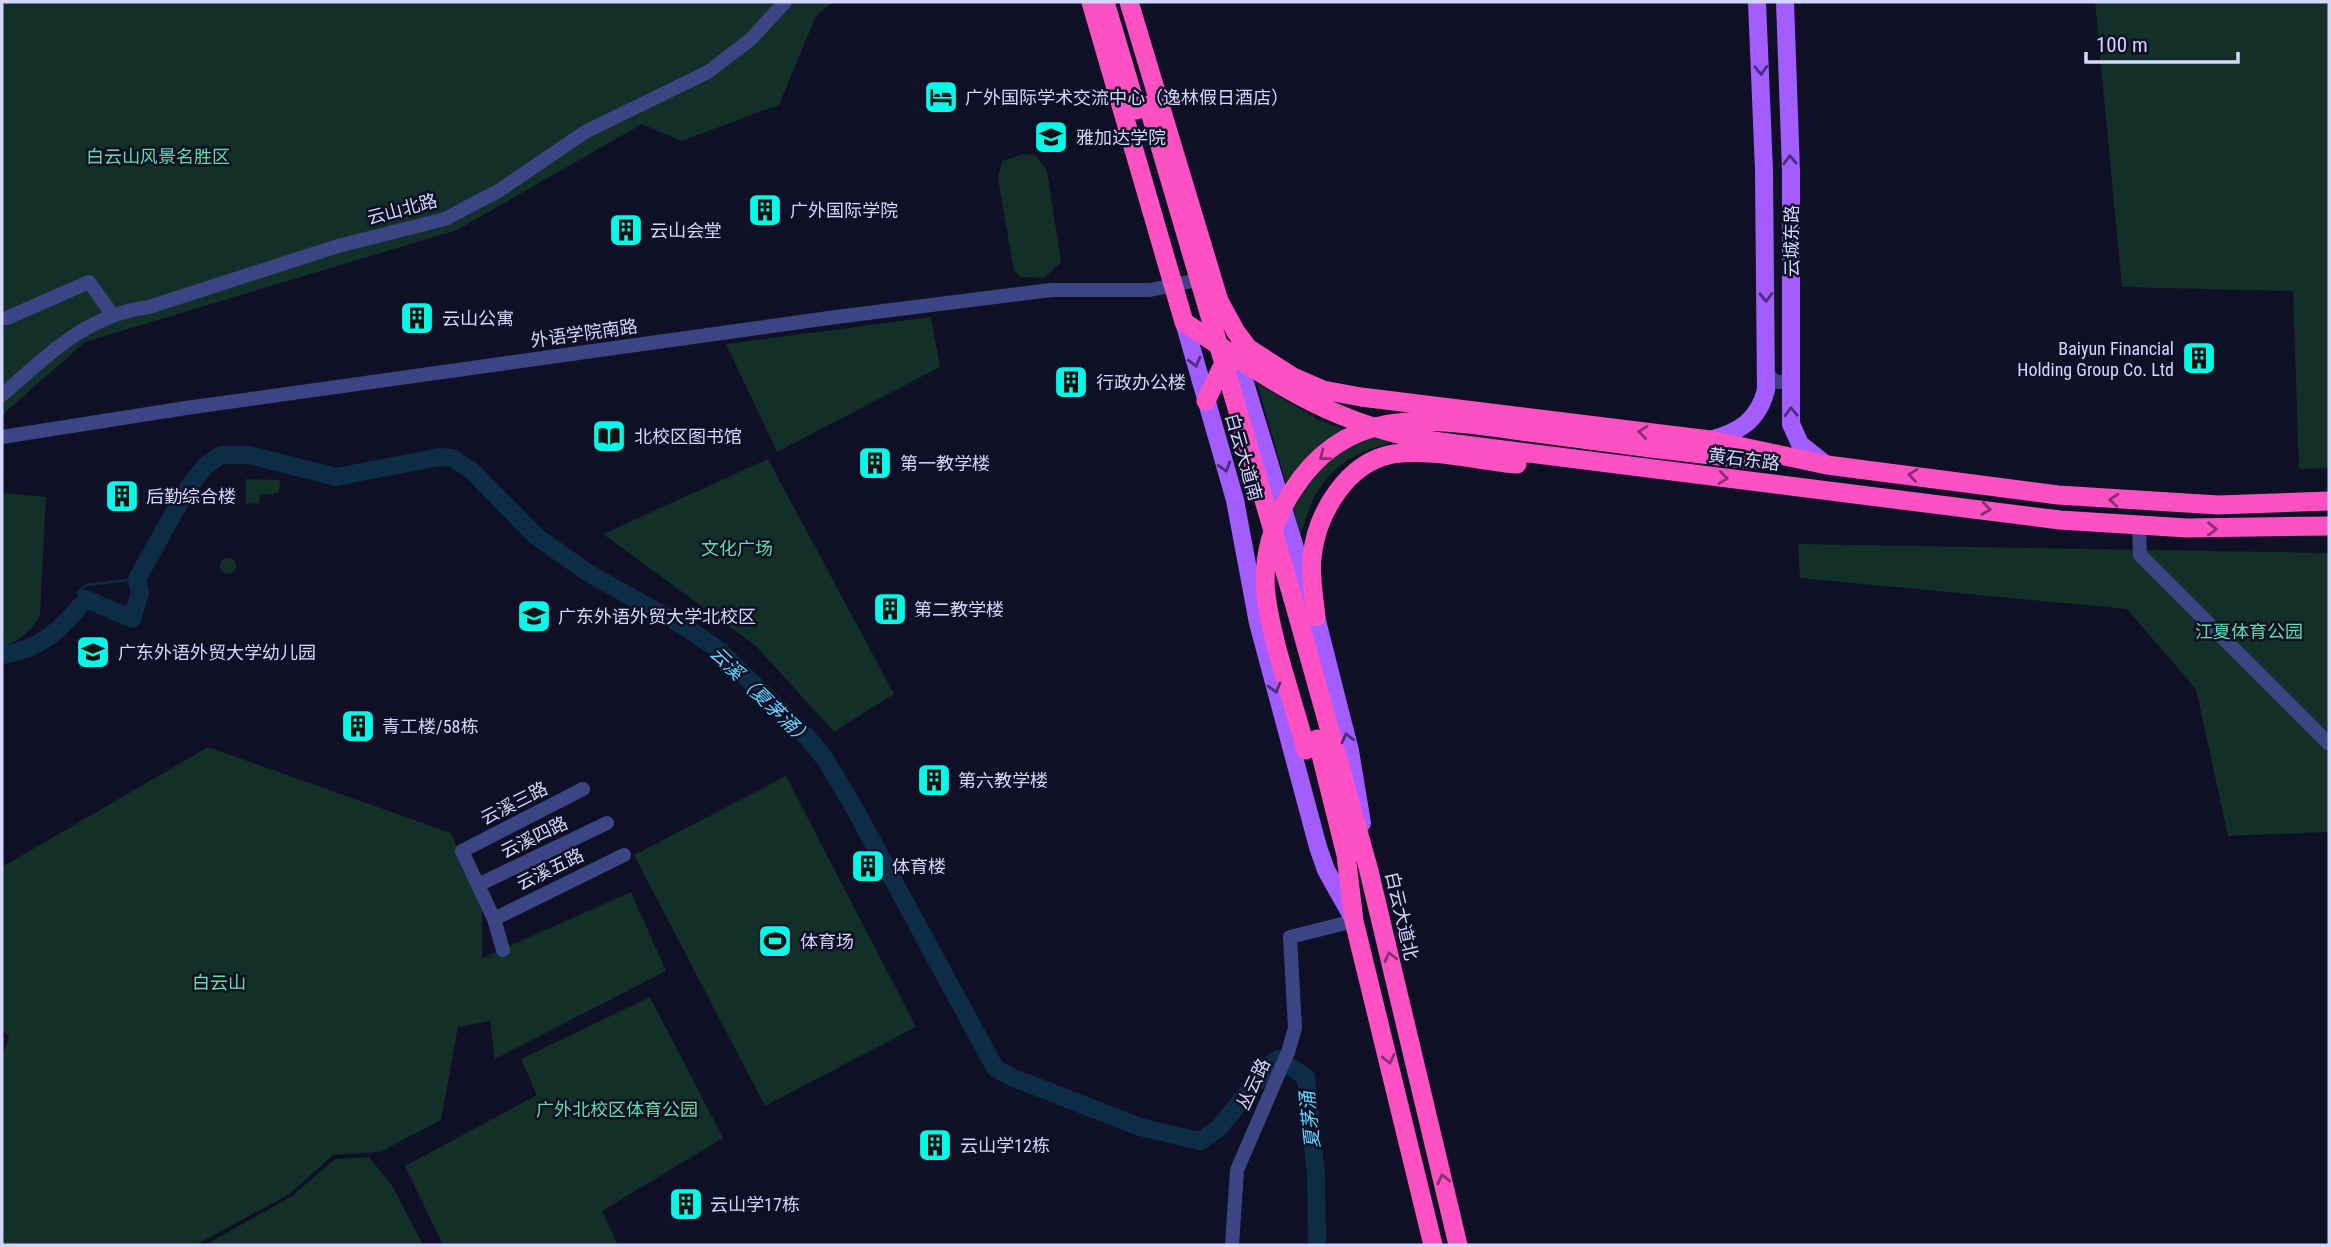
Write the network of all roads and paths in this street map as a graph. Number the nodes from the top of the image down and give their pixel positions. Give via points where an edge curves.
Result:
1 (785, 2) edge
2 (1091, 2) edge
3 (1105, 2) edge
4 (1117, 2) edge
5 (1129, 2) edge
6 (1757, 2) edge
7 (1785, 2) edge
8 (1143, 107) junction
9 (1212, 277) junction
10 (1174, 286) junction
11 (1219, 301) junction
12 (112, 314) junction
13 (7, 318) dead end
14 (1184, 322) junction
15 (1261, 357) junction
16 (1238, 359) junction
17 (1792, 372) junction
18 (1768, 374) junction
19 (1246, 383) junction
20 (2, 395) edge
21 (1206, 401) junction
22 (1441, 406) junction
23 (2, 437) edge
24 (1710, 440) junction
25 (1433, 441) junction
26 (1827, 465) junction
27 (1630, 467) junction
28 (2329, 501) edge
29 (2139, 525) junction
30 (2329, 526) edge
31 (1287, 601) junction
32 (1316, 617) junction
33 (2329, 744) edge
34 (583, 789) dead end
35 (607, 823) dead end
36 (1365, 854) junction
37 (624, 855) dead end
38 (478, 886) junction
39 (494, 919) junction
40 (1354, 921) junction
41 (503, 950) dead end
42 (1232, 1245) edge
43 (1433, 1245) edge
44 (1458, 1245) edge

1 - 12 street, 云山北路 via 751,39 708,72 585,132 500,190 445,219
2 - 10 highway, 白云大道南
3 - 8 highway, 白云大道南
4 - 8 highway, 白云大道南
5 - 9 highway, 白云大道南
6 -> 18 main road, 云城东路
17 -> 7 main road, 云城东路
8 - 31 highway, 白云大道南, bridge
9 - 10 street, 外语学院南路
9 - 11 highway, 白云大道南
10 - 14 highway, 白云大道南
10 - 23 street, 外语学院南路 via 1021,293
11 - 15 highway, 黄石东路 via 1236,332
11 - 16 main road, 白云大道南
12 - 13 street via 89,282
12 - 20 street, 云山北路 via 56,345
14 - 16 highway, 黄石东路
14 -> 21 main road, 白云大道南
15 - 16 highway
15 - 22 highway, 黄石东路 via 1323,390
16 - 19 main road, 白云大道南
16 - 21 highway via 1222,369
16 - 25 highway, 黄石东路 via 1346,420
17 - 18 street via 1784,382 1775,382
26 -> 17 main road, 云城东路 via 1794,434
18 - 24 main road, 云城东路 via 1763,401 1751,421
19 - 21 main road via 1222,382
19 - 32 main road, 白云大道南
21 -> 40 main road, 白云大道南 via 1235,500 1258,623 1318,847
24 -> 22 highway, 黄石东路
22 - 25 highway via 1422,417 1423,430
24 - 26 highway, 黄石东路
25 - 27 highway, 黄石东路
28 -> 26 highway, 黄石东路 via 2255,505 2127,501
26 -> 40 highway, bridge via 1759,461 1418,419 1362,431 1315,463 1278,515 1265,573 1271,616
27 -> 29 highway, 黄石东路
27 - 32 highway via 1540,466 1403,453 1380,457 1348,479 1321,521 1311,560
29 -> 30 highway, 黄石东路 via 2218,529
29 - 33 street via 2140,555
31 - 36 highway, 白云大道北
31 - 40 highway via 1346,855
36 -> 32 main road, 白云大道南 via 1350,751
34 - 38 street, 云溪三路 via 462,851
35 - 38 street, 云溪四路
44 -> 36 highway, 白云大道北
37 - 39 street, 云溪五路
38 - 39 street
39 - 41 street
40 - 42 street, 丛云路 via 1290,937 1295,1021 1289,1052 1243,1152 1235,1189
40 -> 43 highway

